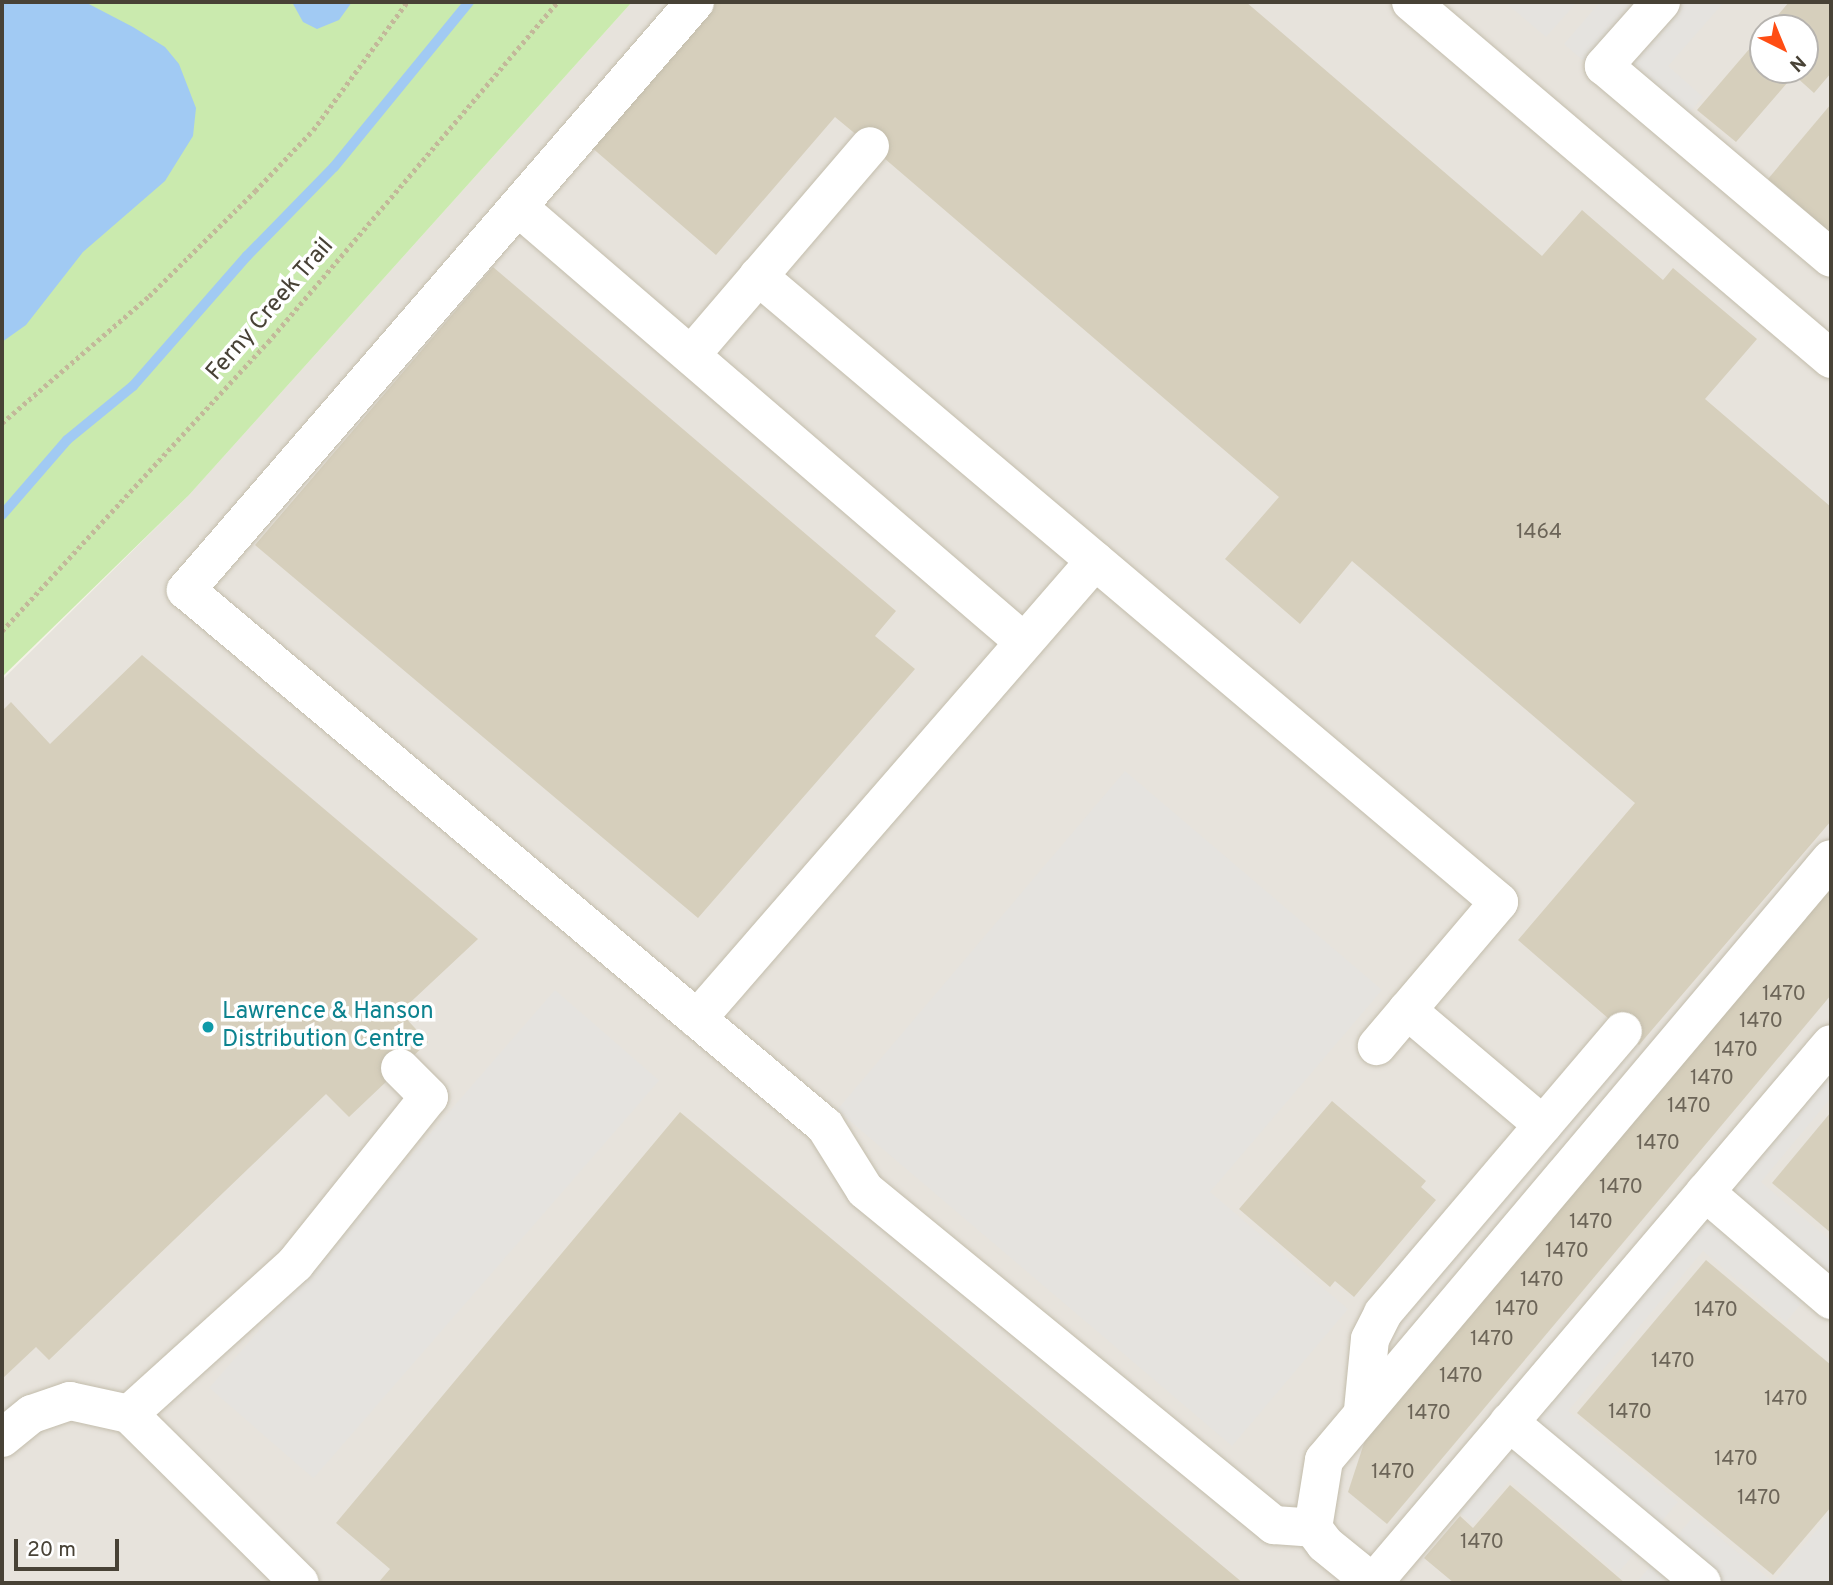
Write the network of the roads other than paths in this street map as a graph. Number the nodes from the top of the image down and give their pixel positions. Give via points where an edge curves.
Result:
1 (695, 2) edge
2 (1410, 2) edge
3 (1661, 2) edge
4 (870, 146) dead end
5 (518, 206) junction
6 (1831, 258) edge
7 (758, 276) junction
8 (691, 355) junction
9 (1831, 359) edge
10 (1095, 561) junction
11 (1024, 642) junction
12 (1831, 859) edge
13 (1407, 1010) junction
14 (697, 1018) junction
15 (1623, 1031) dead end
16 (1831, 1044) edge
17 (1377, 1046) dead end
18 (400, 1068) dead end
19 (1543, 1125) junction
20 (1705, 1192) junction
21 (1831, 1300) edge
22 (1363, 1410) junction
23 (129, 1414) junction
24 (1510, 1422) junction
25 (2, 1438) edge
26 (1313, 1528) junction
27 (300, 1583) edge
28 (1373, 1583) edge
29 (1702, 1583) edge

1 - 5 street
2 - 9 street
3 - 6 street via 1604,66
4 - 7 street
5 - 8 street
5 - 14 street via 186,590
7 - 8 street
7 - 10 street
8 - 11 street
10 - 11 street
10 - 13 street via 1499,902
11 - 14 street
12 - 22 street
13 - 17 street
13 - 19 street
14 - 26 street via 825,1126 865,1190 1274,1525
15 - 19 street
16 - 20 street
18 - 23 street via 429,1097 295,1264
19 - 22 street via 1383,1312 1370,1339
20 - 21 street
20 - 24 street
22 - 26 street via 1324,1460
23 - 25 street via 111,1406 70,1401 32,1414
23 - 27 street
24 - 28 street
24 - 29 street
26 - 28 street via 1320,1540

